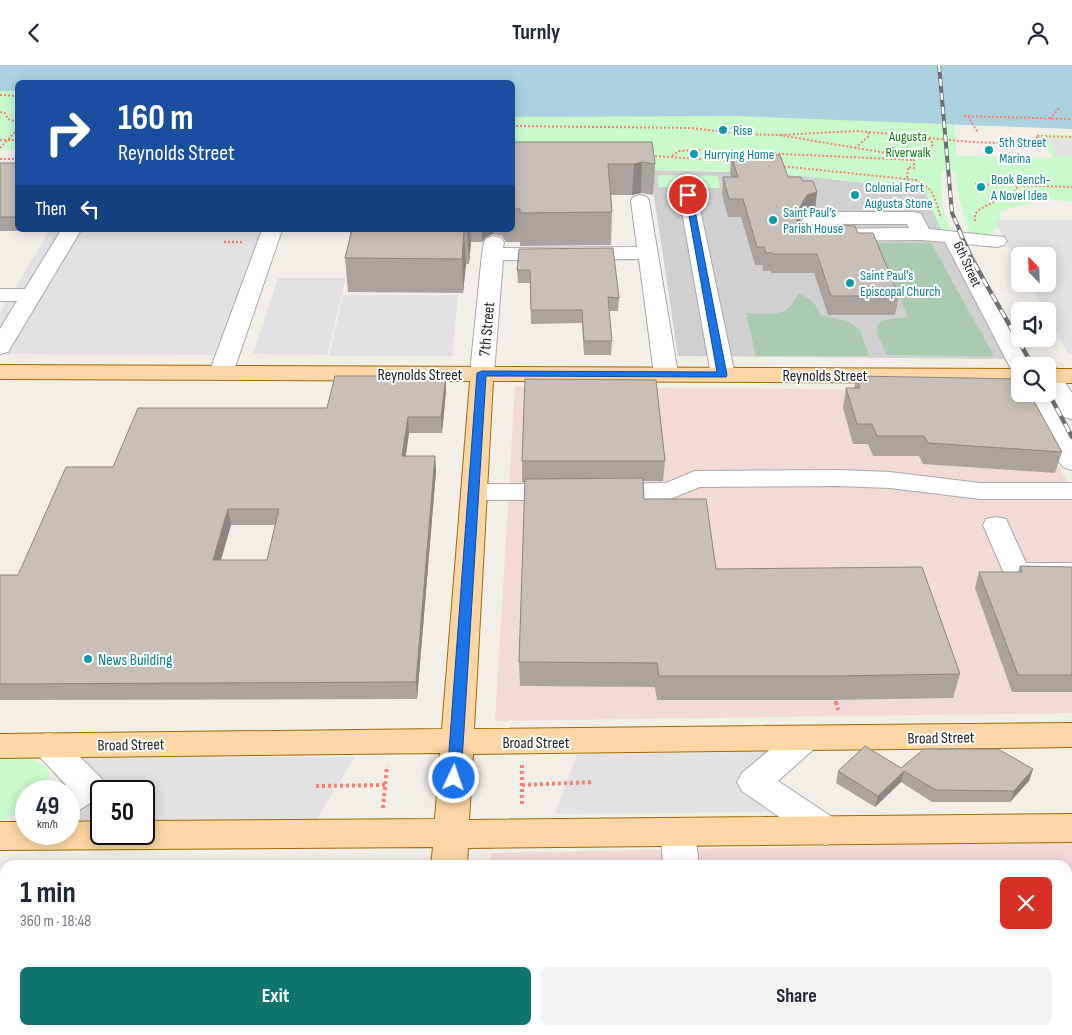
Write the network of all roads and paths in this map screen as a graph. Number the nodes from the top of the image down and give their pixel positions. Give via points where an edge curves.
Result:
1 (0, 95) edge
2 (15, 96) edge
3 (1060, 108) dead end
4 (0, 113) edge
5 (964, 116) dead end
6 (968, 116) junction
7 (1050, 119) junction
8 (1072, 119) edge
9 (15, 121) edge
10 (515, 126) edge
11 (868, 131) junction
12 (15, 132) edge
13 (978, 133) dead end
14 (779, 135) junction
15 (926, 137) junction
16 (1072, 137) edge
17 (0, 140) edge
18 (15, 140) edge
19 (935, 140) junction
20 (933, 143) junction
21 (1039, 144) junction
22 (1047, 146) dead end
23 (0, 148) edge
24 (855, 148) junction
25 (643, 156) edge
26 (671, 156) junction
27 (15, 157) edge
28 (0, 159) edge
29 (914, 159) junction
30 (740, 162) edge
31 (774, 165) edge
32 (907, 178) junction
33 (975, 183) dead end
34 (1018, 186) junction
35 (1072, 187) edge
36 (688, 195) dead end
37 (640, 201) edge
38 (70, 232) edge
39 (271, 232) edge
40 (922, 234) junction
41 (962, 238) junction
42 (998, 241) dead end
43 (648, 253) junction
44 (0, 295) edge
45 (31, 295) junction
46 (1011, 313) edge
47 (0, 347) edge
48 (1016, 357) edge
49 (0, 372) edge
50 (221, 373) junction
51 (482, 373) junction
52 (666, 374) junction
53 (722, 375) junction
54 (1011, 376) edge
55 (1056, 388) edge
56 (1056, 402) edge
57 (1072, 412) edge
58 (1072, 461) edge
59 (1072, 491) edge
60 (474, 492) junction
61 (996, 525) dead end
62 (1072, 572) edge
63 (833, 690) edge
64 (838, 710) dead end
65 (1072, 735) edge
66 (804, 739) junction
67 (456, 742) junction
68 (0, 745) edge
69 (48, 745) junction
70 (387, 756) dead end
71 (522, 762) dead end
72 (594, 782) dead end
73 (385, 785) junction
74 (522, 785) junction
75 (316, 786) dead end
76 (80, 793) edge
77 (522, 809) dead end
78 (382, 816) dead end
79 (1072, 828) edge
80 (826, 831) junction
81 (13, 833) edge
82 (450, 849) edge
83 (679, 849) edge

1 - 2 path
3 - 7 path
4 - 9 path
5 - 6 path
6 - 7 path
6 - 13 path
7 - 8 path
10 - 14 path via 691,128
11 - 14 path
11 - 15 path
11 - 24 path via 869,136
12 - 23 path
14 - 24 path
15 - 19 path
15 - 20 path
16 - 21 path via 1036,136
17 - 18 path, bridge
19 - 20 path
19 - 21 path
20 - 29 path via 931,151
21 - 22 path
24 - 29 path
25 - 26 path
26 - 29 path via 679,151 695,150
26 - 30 path
27 - 28 path
29 - 32 path via 914,168 908,167
31 - 32 path
32 - 41 path via 930,187 944,230
33 - 34 path
34 - 35 path
34 - 41 path via 1015,191 980,209 975,218 978,234
36 - 53 street
37 - 43 street
38 - 45 street
39 - 50 street
40 - 40 street via 914,218 812,218 804,235
40 - 41 street
41 - 42 street
41 - 46 street, 6th Street
41 - 48 street, 6th Street
43 - 51 street, 7th Street via 493,248
43 - 52 street
44 - 45 street
45 - 47 street
49 - 50 main road, Reynolds Street
50 - 51 main road, Reynolds Street
51 - 52 main road, Reynolds Street
51 - 60 main road, 7th Street
52 - 53 main road, Reynolds Street
53 - 54 main road, Reynolds Street
55 - 57 street
56 - 58 street
59 - 60 street via 980,491 838,477 695,479 670,491
60 - 67 main road, 7th Street
61 - 62 street via 1016,572
63 - 64 path
65 - 66 main road, Broad Street
66 - 67 main road, Broad Street
66 - 80 street via 754,782
67 - 69 main road, Broad Street
67 - 82 main road, 7th Street
68 - 69 main road, Broad Street
69 - 76 street via 89,787
70 - 73 path
71 - 74 path
72 - 74 path
73 - 75 path
73 - 78 path
74 - 77 path
79 - 80 main road
80 - 83 main road
81 - 82 main road
82 - 83 main road

